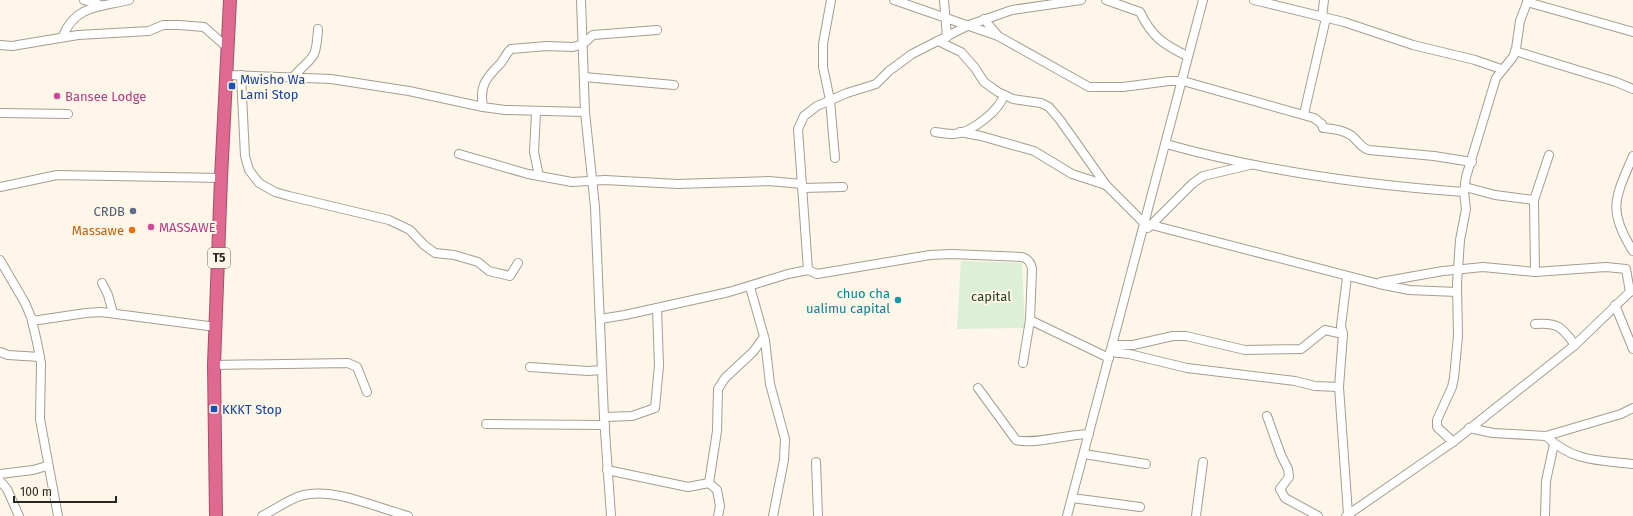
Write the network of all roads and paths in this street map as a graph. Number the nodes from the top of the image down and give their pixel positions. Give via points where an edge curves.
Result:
1 (84, 0) edge
2 (129, 0) edge
3 (230, 0) edge
4 (581, 0) edge
5 (831, 0) edge
6 (894, 0) edge
7 (944, 0) edge
8 (1081, 0) edge
9 (1106, 0) edge
10 (1203, 0) edge
11 (1254, 0) edge
12 (1324, 0) edge
13 (1527, 1) edge
14 (1047, 2) edge
15 (102, 6) junction
16 (944, 16) junction
17 (1324, 18) junction
18 (984, 19) junction
19 (969, 25) junction
20 (318, 29) dead end
21 (657, 30) dead end
22 (1633, 32) edge
23 (949, 35) junction
24 (63, 36) junction
25 (998, 36) junction
26 (938, 41) junction
27 (583, 44) junction
28 (0, 45) edge
29 (229, 49) junction
30 (1515, 51) junction
31 (961, 52) junction
32 (1187, 56) junction
33 (1501, 69) junction
34 (228, 75) junction
35 (241, 75) junction
36 (293, 77) junction
37 (584, 77) junction
38 (1183, 81) junction
39 (674, 85) dead end
40 (1633, 89) edge
41 (1004, 95) junction
42 (830, 100) junction
43 (483, 107) junction
44 (536, 112) junction
45 (585, 112) junction
46 (0, 113) edge
47 (68, 114) dead end
48 (1304, 114) junction
49 (935, 132) dead end
50 (960, 132) junction
51 (1166, 144) junction
52 (459, 154) dead end
53 (1549, 155) dead end
54 (1633, 156) edge
55 (835, 158) dead end
56 (1472, 162) junction
57 (1255, 164) junction
58 (539, 176) junction
59 (221, 178) junction
60 (592, 181) junction
61 (1106, 185) junction
62 (802, 186) junction
63 (0, 187) edge
64 (843, 187) dead end
65 (1464, 189) junction
66 (1534, 200) junction
67 (1147, 224) junction
68 (1633, 251) edge
69 (0, 260) edge
70 (518, 263) dead end
71 (808, 270) junction
72 (1458, 270) junction
73 (1535, 272) junction
74 (1347, 277) junction
75 (102, 283) dead end
76 (1377, 283) junction
77 (750, 287) junction
78 (1631, 290) edge
79 (1457, 292) junction
80 (1615, 305) junction
81 (657, 308) junction
82 (113, 314) junction
83 (600, 319) junction
84 (1030, 320) junction
85 (32, 321) junction
86 (1535, 324) dead end
87 (216, 327) junction
88 (1343, 334) junction
89 (764, 337) junction
90 (1574, 345) junction
91 (1633, 350) edge
92 (0, 352) edge
93 (1110, 352) junction
94 (40, 358) junction
95 (1023, 363) dead end
96 (214, 365) junction
97 (530, 367) dead end
98 (602, 370) junction
99 (1339, 387) junction
100 (978, 388) dead end
101 (367, 392) dead end
102 (1633, 408) edge
103 (1266, 416) dead end
104 (604, 421) junction
105 (486, 424) dead end
106 (1469, 428) junction
107 (1089, 434) junction
108 (1546, 436) junction
109 (1453, 442) junction
110 (1554, 444) junction
111 (1084, 454) junction
112 (816, 462) dead end
113 (1203, 462) dead end
114 (1146, 464) dead end
115 (1633, 464) edge
116 (47, 466) junction
117 (607, 470) junction
118 (0, 474) edge
119 (0, 481) edge
120 (709, 483) junction
121 (1072, 498) junction
122 (1140, 507) dead end
123 (1347, 515) edge
124 (19, 516) edge
125 (58, 516) edge
126 (216, 516) edge
127 (262, 516) edge
128 (408, 516) edge
129 (612, 516) edge
130 (718, 516) edge
131 (773, 516) edge
132 (818, 516) edge
133 (1067, 516) edge
134 (1196, 516) edge
135 (1318, 516) edge
136 (1545, 516) edge

1 - 15 street
2 - 15 street
3 - 29 highway, T5
4 - 27 street
5 - 42 street via 823,52 824,78
6 - 16 street
7 - 16 street
8 - 14 street
9 - 32 street via 1140,12 1164,44
10 - 32 street
11 - 17 street
12 - 17 street
13 - 22 street
13 - 30 street via 1517,31
14 - 18 street
15 - 24 street via 78,14 69,23
16 - 19 street
16 - 23 street
17 - 33 street
17 - 48 street
18 - 19 street
18 - 25 street
19 - 23 street
19 - 25 street
20 - 36 street via 314,57
21 - 27 street via 593,35
23 - 26 street
23 - 31 street
24 - 28 street via 12,46
24 - 29 street via 149,31 163,26 180,25 204,27
25 - 38 street via 1089,87 1123,87 1169,80
26 - 31 street
26 - 42 street via 907,58 876,84
27 - 37 street
27 - 43 street via 573,47 511,49 485,82
29 - 34 highway, T5
30 - 33 street via 1510,62
30 - 40 street
31 - 41 street via 984,82
32 - 38 street
33 - 56 street via 1496,78
34 - 35 street
34 - 59 highway, T5
35 - 36 street
35 - 70 street via 245,156 249,170 266,188 288,196 389,220 410,230 435,253 478,262 489,271 510,276
36 - 43 street via 360,82
37 - 39 street
37 - 45 street
38 - 48 street
38 - 51 street
41 - 50 street via 998,109 972,128
41 - 61 street via 1013,99 1041,103 1049,108
42 - 55 street
42 - 62 street via 810,111 799,123
43 - 44 street
44 - 45 street
44 - 58 street via 534,152
45 - 60 street
46 - 47 street
48 - 56 street via 1318,120 1323,128 1351,135 1364,148 1370,150
49 - 50 street
50 - 61 street via 1034,151 1072,174
51 - 57 street
51 - 67 street
52 - 58 street
53 - 66 street
54 - 68 street via 1621,184 1616,217 1621,232
56 - 65 street
57 - 65 street via 1329,177 1427,189
57 - 67 street via 1203,176
58 - 60 street via 572,182
59 - 63 street via 57,175
59 - 87 highway, T5
60 - 62 street via 678,184 769,181
60 - 83 street via 597,228
61 - 67 street
62 - 64 street
62 - 71 street
65 - 66 street
65 - 72 street via 1466,209
66 - 73 street
67 - 74 street
67 - 93 street via 1141,234
69 - 85 street via 25,303
71 - 77 street
71 - 84 street via 817,274 908,258 951,254 1022,257 1027,259 1032,269
72 - 73 street via 1483,267
72 - 76 street
72 - 79 street
73 - 78 street via 1606,267 1626,269
74 - 76 street
74 - 88 street via 1341,326
75 - 82 street
76 - 79 street via 1409,290
77 - 81 street
77 - 89 street
78 - 80 street
79 - 109 street via 1458,336 1454,378 1437,420 1437,427
80 - 90 street
80 - 91 street
81 - 83 street
81 - 104 street via 658,366 655,408 632,416
82 - 85 street via 86,313
82 - 87 street
83 - 98 street
84 - 93 street
84 - 95 street
85 - 94 street
86 - 90 street via 1559,326
87 - 96 highway, T5
88 - 93 street via 1325,330 1304,347 1294,349 1245,350 1186,336 1173,336
88 - 99 street
89 - 120 street via 753,352 728,374 718,389 717,431
89 - 131 street via 773,397 785,439 784,460
90 - 106 street
92 - 94 street
93 - 99 street via 1187,368
93 - 107 street
94 - 116 street via 40,419
96 - 101 street via 348,363 357,367
96 - 126 highway, T5
97 - 98 street
98 - 104 street
99 - 123 street
100 - 107 street via 1016,440 1035,441 1073,434
102 - 108 street
103 - 135 street via 1288,469 1289,477 1280,489 1281,494
104 - 105 street
104 - 117 street
106 - 108 street via 1493,433
106 - 109 street
107 - 111 street
108 - 110 street
109 - 123 street
110 - 115 street via 1562,450 1585,458
110 - 136 street via 1546,481
111 - 114 street
111 - 121 street
112 - 132 street
113 - 134 street
116 - 118 street
116 - 125 street
117 - 120 street via 688,486
117 - 129 street
119 - 124 street via 7,489
120 - 130 street via 717,490 720,506
121 - 122 street
121 - 133 street
127 - 128 street via 300,496 321,493

